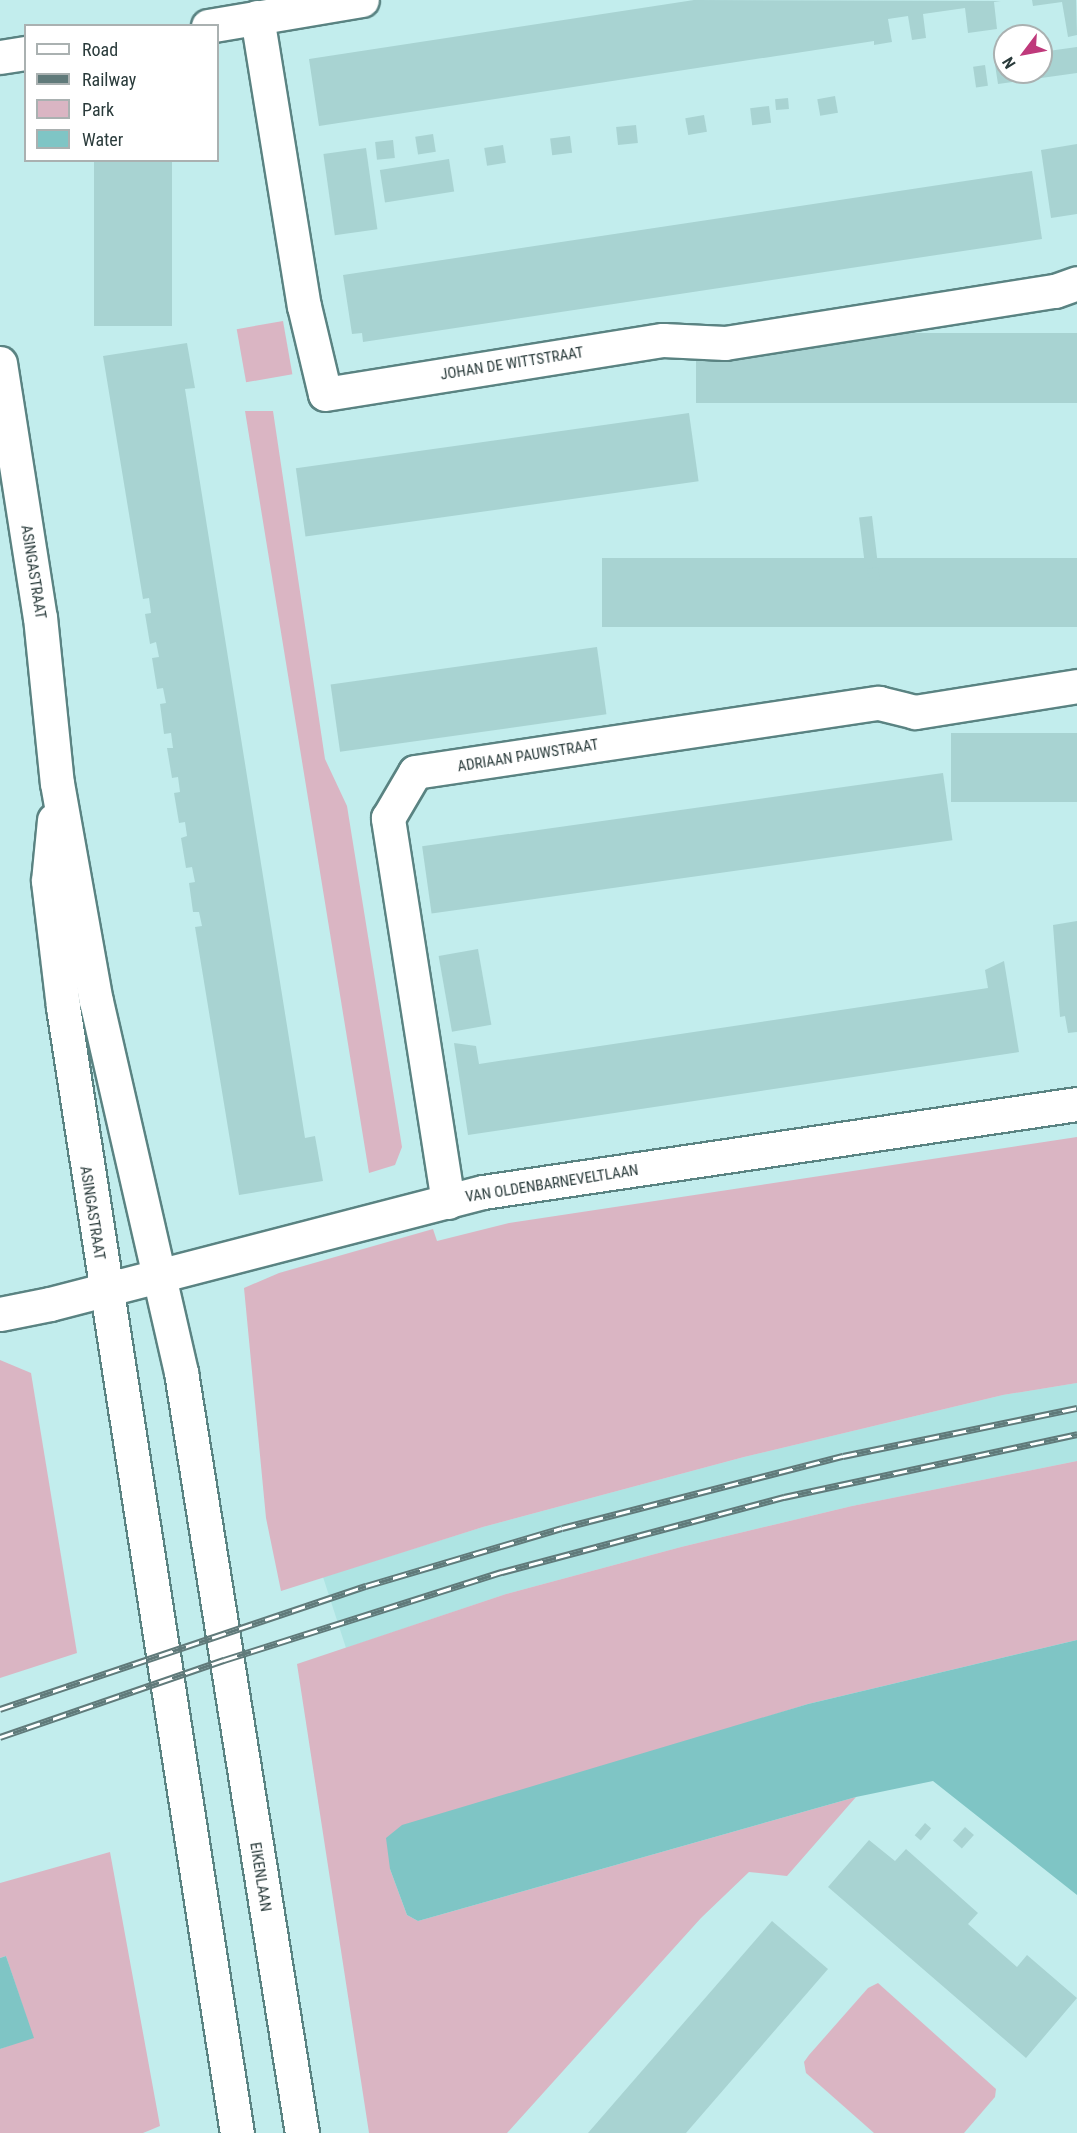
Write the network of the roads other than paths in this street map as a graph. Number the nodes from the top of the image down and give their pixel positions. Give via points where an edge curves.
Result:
1 (362, 0) edge
2 (257, 17) junction
3 (219, 24) edge
4 (24, 54) edge
5 (0, 57) edge
6 (1077, 283) edge
7 (0, 363) edge
8 (1077, 686) edge
9 (57, 783) junction
10 (1077, 1104) edge
11 (447, 1202) junction
12 (159, 1275) junction
13 (104, 1290) junction
14 (0, 1314) edge
15 (219, 1621) joint
16 (237, 2133) edge
17 (302, 2133) edge

1 - 2 street
2 - 3 street
2 - 6 street, JOHAN DE WITTSTRAAT via 304,306 325,394 663,340 725,343 1055,291
4 - 5 street
7 - 9 street, ASINGASTRAAT via 40,616
8 - 11 street, ADRIAAN PAUWSTRAAT via 915,712 879,703 416,772 388,818
9 - 12 street, ASINGASTRAAT via 96,1000
9 - 13 street, ASINGASTRAAT via 48,881
10 - 11 street, VAN OLDENBARNEVELTLAAN via 483,1192
11 - 12 street, VAN OLDENBARNEVELTLAAN
12 - 13 street, VAN OLDENBARNEVELTLAAN
12 - 15 street, ASINGASTRAAT via 181,1372
13 - 14 street, VAN OLDENBARNEVELTLAAN
13 - 16 street, ASINGASTRAAT via 163,1640
15 - 17 street, EIKENLAAN

